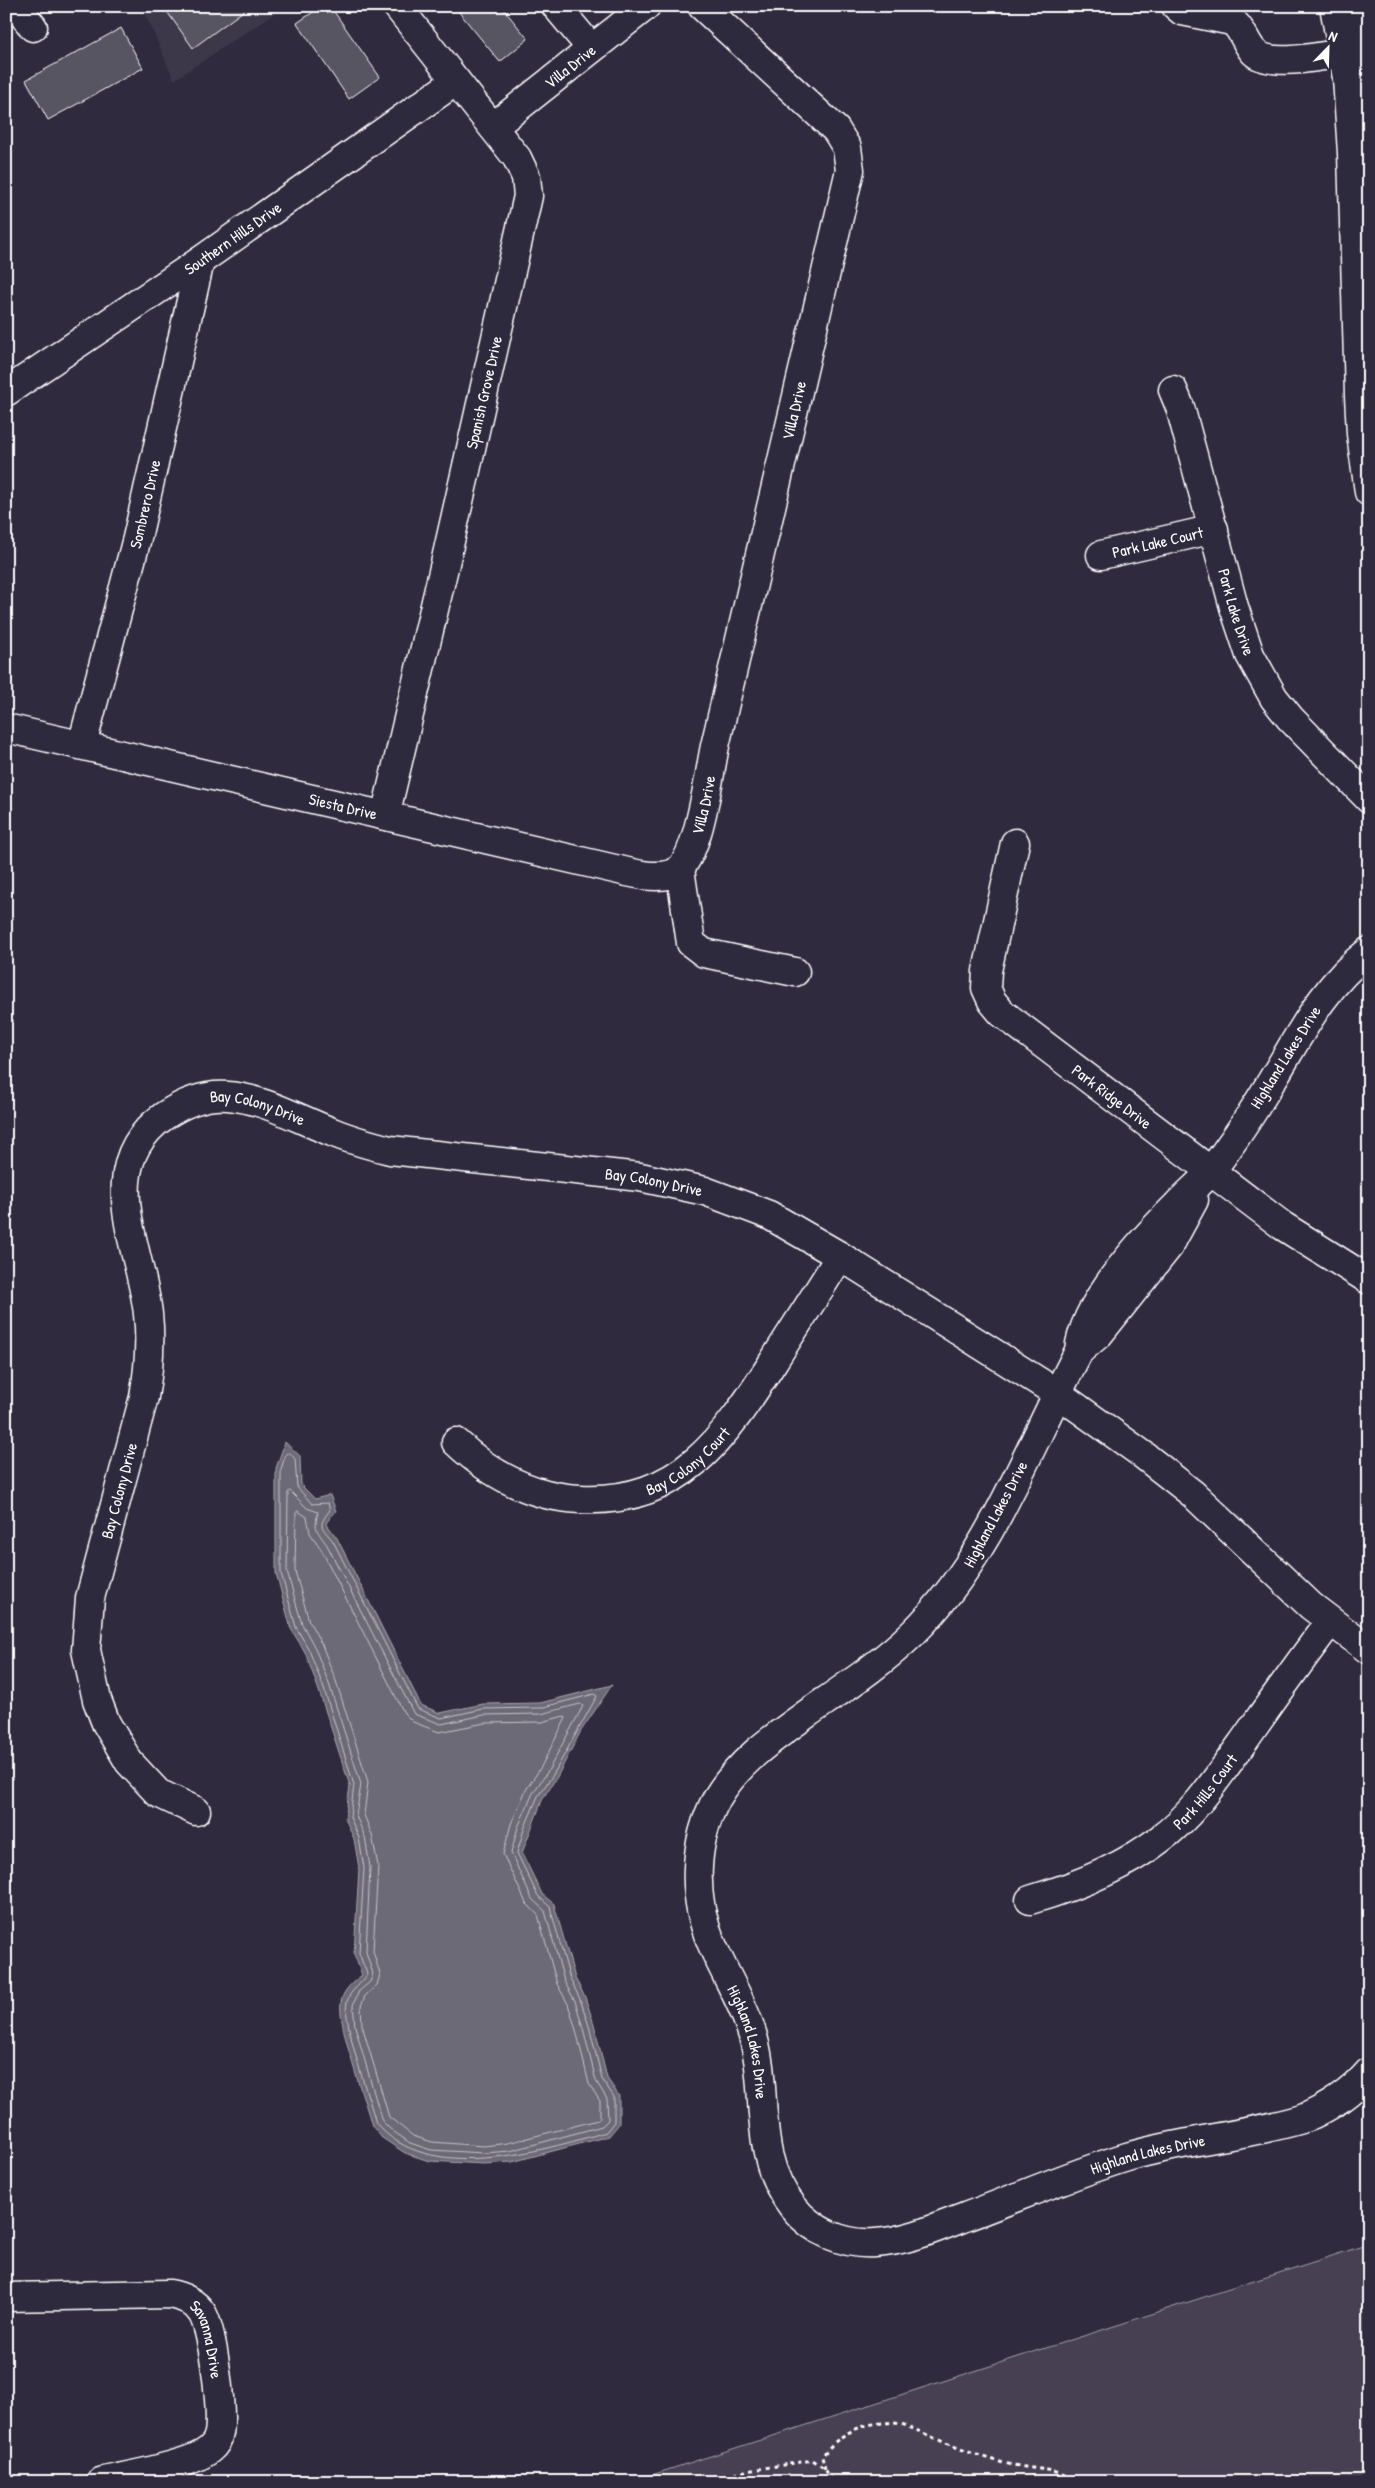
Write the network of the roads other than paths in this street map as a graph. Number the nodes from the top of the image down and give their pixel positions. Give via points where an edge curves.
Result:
1 (16, 6) edge
2 (397, 6) edge
3 (556, 6) edge
4 (646, 6) edge
5 (702, 6) edge
6 (1176, 6) edge
7 (1334, 6) edge
8 (1243, 16) edge
9 (33, 27) dead end
10 (1357, 36) edge
11 (591, 48) junction
12 (456, 81) junction
13 (1369, 102) edge
14 (493, 127) junction
15 (200, 261) junction
16 (1173, 390) dead end
17 (6, 392) edge
18 (1369, 492) edge
19 (1214, 530) junction
20 (1100, 555) dead end
21 (6, 728) edge
22 (82, 745) junction
23 (1369, 799) edge
24 (385, 816) junction
25 (1015, 843) dead end
26 (680, 869) junction
27 (1369, 951) edge
28 (795, 972) dead end
29 (1211, 1171) junction
30 (840, 1256) junction
31 (1369, 1280) edge
32 (1057, 1393) junction
33 (456, 1442) dead end
34 (1330, 1622) junction
35 (1369, 1650) edge
36 (196, 1811) dead end
37 (1030, 1900) dead end
38 (1369, 2072) edge
39 (6, 2297) edge
40 (100, 2482) edge

1 - 9 street
2 - 12 street, Spanish Grove Drive
3 - 11 street
4 - 11 street, Villa Drive
5 - 26 street, Villa Drive via 836,130 847,148 850,170 693,847
6 - 8 street via 1182,11 1232,21
7 - 10 street
8 - 10 street via 1254,52 1265,59 1282,60
10 - 13 street
10 - 18 street via 1352,153 1361,434
11 - 14 street, Villa Drive
12 - 14 street, Spanish Grove Drive
12 - 15 street, Southern Hills Drive
14 - 24 street, Spanish Grove Drive via 517,158 526,176 526,204
15 - 17 street, Southern Hills Drive
15 - 22 street, Sombrero Drive via 137,538
16 - 19 street, Park Lake Drive
19 - 20 street, Park Lake Court
19 - 23 street, Park Lake Drive via 1242,631 1261,677 1295,724
21 - 22 street, Siesta Drive
22 - 24 street, Siesta Drive
24 - 26 street, Siesta Drive via 639,874 672,874
25 - 29 street, Park Ridge Drive via 987,971 986,988 992,1001 1002,1013
26 - 28 street via 691,943 696,948 704,953
27 - 29 street, Highland Lakes Drive via 1323,995 1274,1078
29 - 31 street, Park Ridge Drive via 1304,1241
29 - 32 street, Highland Lakes Drive via 1169,1246 1130,1277 1099,1334 1079,1351
30 - 32 street, Bay Colony Drive
30 - 33 street, Bay Colony Court via 732,1424 698,1461 657,1485 615,1498 593,1500 551,1496 496,1474
30 - 36 street, Bay Colony Drive via 769,1215 729,1199 672,1183 609,1173 390,1150 338,1135 253,1100 227,1096 202,1098 178,1107 157,1121 141,1139 130,1161 125,1183 128,1223 148,1312 149,1368 90,1598 86,1650 97,1700 129,1762 158,1793
32 - 34 street via 1193,1494
32 - 38 street, Highland Lakes Drive via 997,1518 950,1592 889,1654 743,1762 715,1802 706,1826 698,1875 698,1899 711,1943 752,2032 758,2057 763,2131 773,2175 796,2210 828,2235 849,2241 892,2241 1130,2156 1302,2119 1344,2097
34 - 35 street
34 - 37 street, Park Hills Court via 1210,1787 1178,1824 1159,1840 1117,1865 1059,1892
39 - 40 street, Savanna Drive via 170,2294 186,2298 203,2314 211,2341 220,2423 218,2439 209,2451 192,2459

